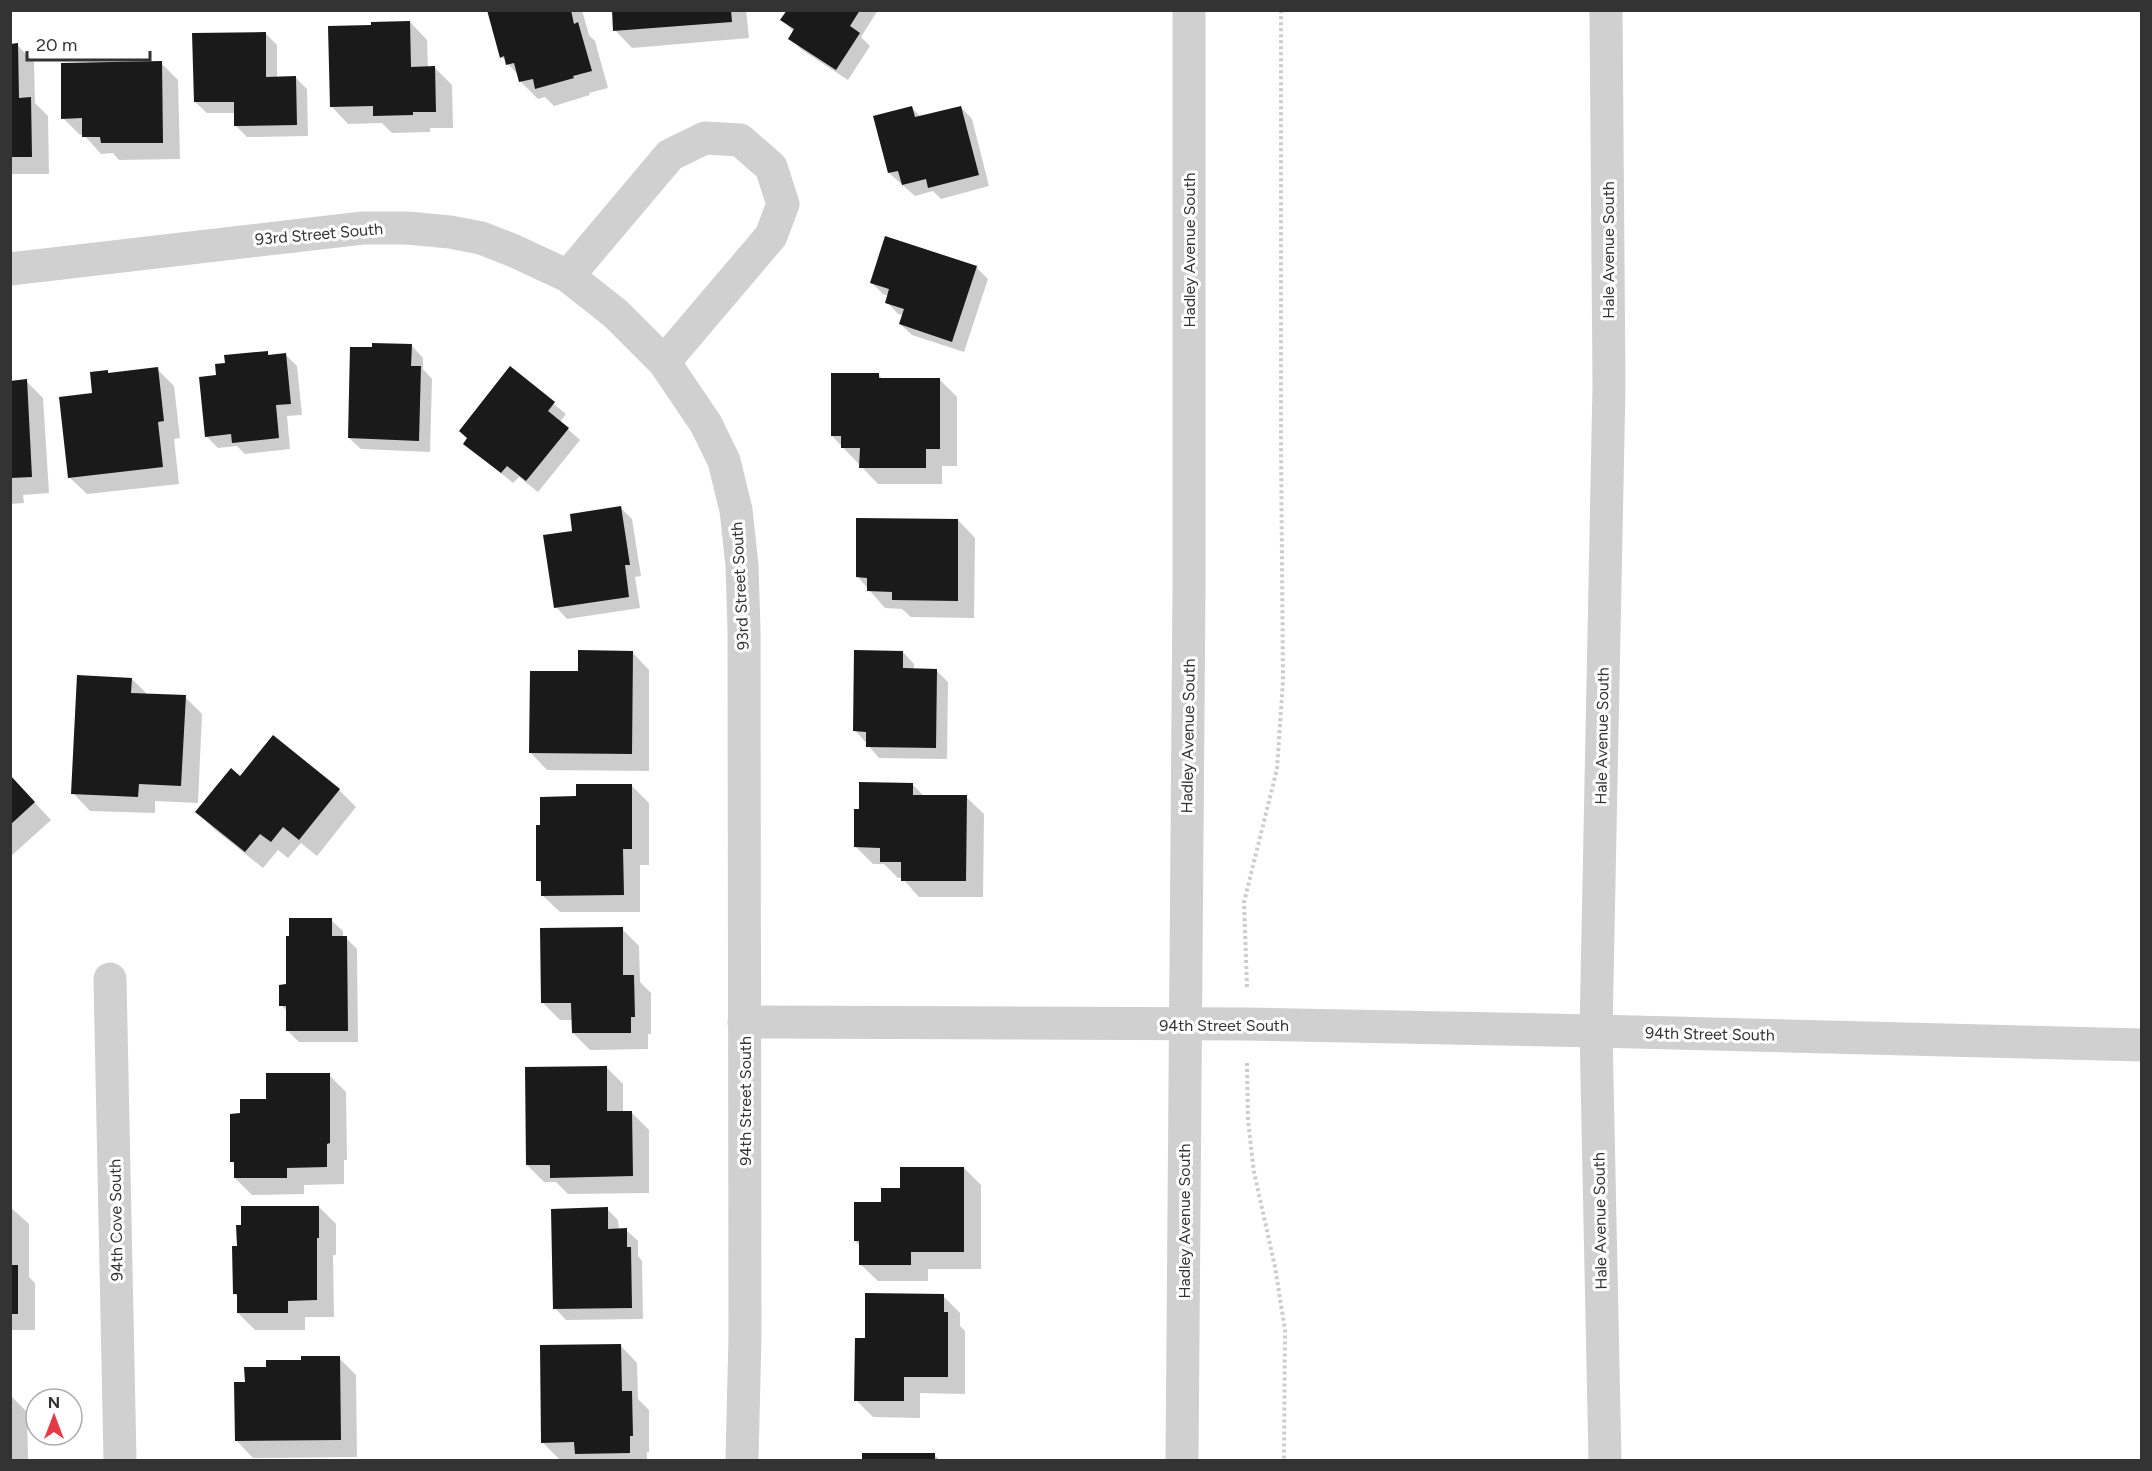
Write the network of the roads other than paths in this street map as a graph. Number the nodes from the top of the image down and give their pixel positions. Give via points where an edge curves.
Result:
1 (1190, 10) edge
2 (1606, 10) edge
3 (10, 269) edge
4 (568, 276) junction
5 (664, 362) junction
6 (110, 979) dead end
7 (744, 1022) junction
8 (1185, 1025) junction
9 (1596, 1031) junction
10 (2142, 1045) edge
11 (120, 1461) edge
12 (742, 1461) edge
13 (1182, 1461) edge
14 (1605, 1461) edge

1 - 8 street, Hadley Avenue South
2 - 9 street, Hale Avenue South via 1609,386
3 - 4 street, 93rd Street South via 363,228 407,228 482,238
4 - 5 street, 93rd Street South via 616,314
4 - 5 street via 670,155 705,138 740,140 771,167 783,204 771,236
5 - 7 street, 93rd Street South via 720,452 736,510 744,630
6 - 11 street, 94th Cove South
7 - 8 street, 94th Street South
7 - 12 street, 94th Street South
8 - 9 street, 94th Street South
8 - 13 street, Hadley Avenue South
9 - 10 street, 94th Street South
9 - 14 street, Hale Avenue South

